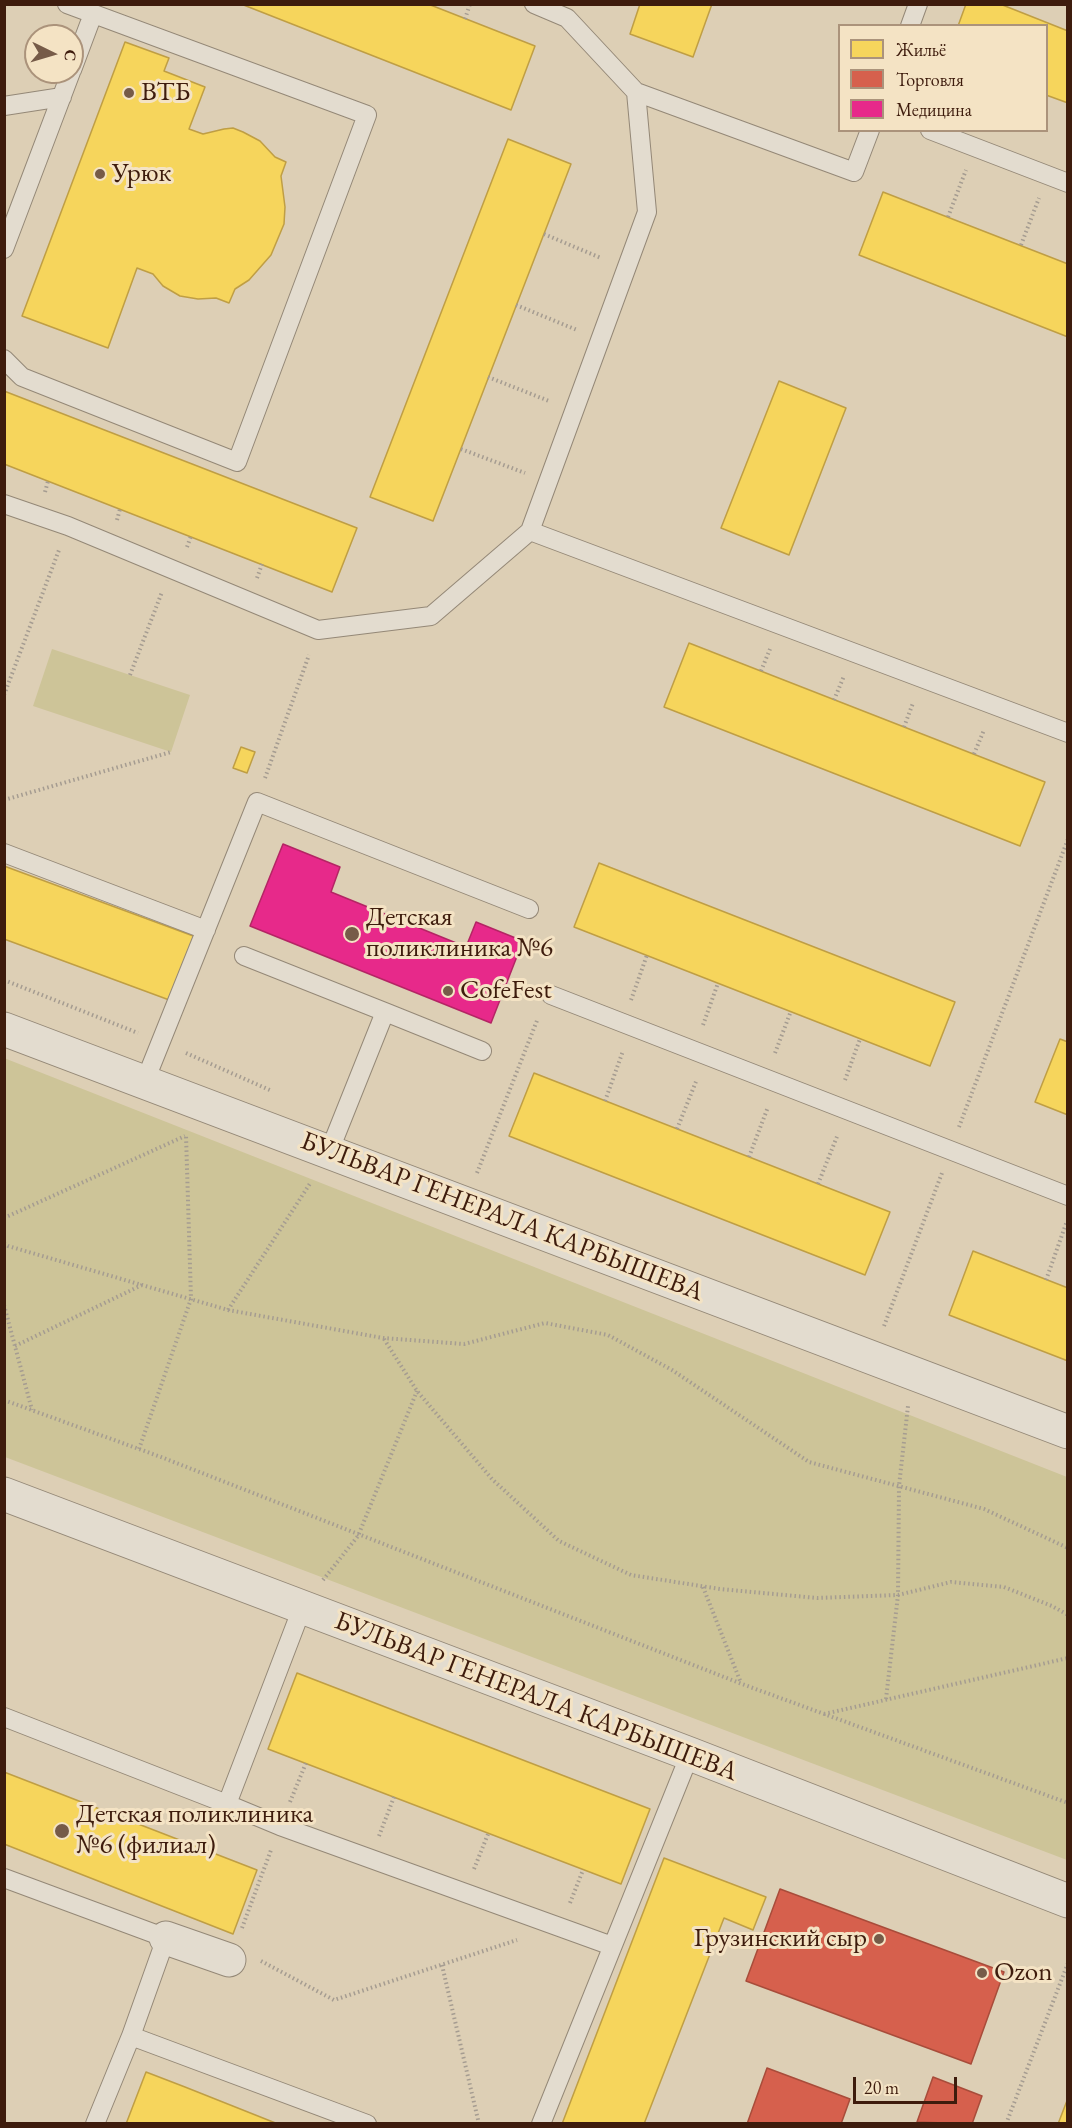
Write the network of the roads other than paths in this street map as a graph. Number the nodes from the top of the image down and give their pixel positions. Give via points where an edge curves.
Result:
1 (67, 4) edge
2 (534, 4) edge
3 (918, 4) edge
4 (93, 14) junction
5 (911, 24) edge
6 (84, 38) edge
7 (67, 84) edge
8 (636, 92) junction
9 (62, 97) junction
10 (4, 106) edge
11 (869, 132) edge
12 (935, 132) edge
13 (1068, 183) edge
14 (4, 249) edge
15 (4, 359) edge
16 (4, 504) edge
17 (530, 531) junction
18 (1068, 733) edge
19 (4, 853) edge
20 (529, 909) dead end
21 (206, 930) junction
22 (244, 956) dead end
23 (551, 995) road end
24 (385, 1012) junction
25 (4, 1029) edge
26 (483, 1051) dead end
27 (145, 1081) junction
28 (329, 1152) junction
29 (1068, 1196) edge
30 (1068, 1432) edge
31 (4, 1494) edge
32 (302, 1608) junction
33 (4, 1717) edge
34 (690, 1754) junction
35 (227, 1804) junction
36 (4, 1878) edge
37 (1068, 1901) edge
38 (166, 1938) junction
39 (612, 1947) junction
40 (232, 1954) road end
41 (131, 2036) junction
42 (95, 2124) edge
43 (367, 2124) edge
44 (542, 2124) edge

1 - 4 lane
2 - 8 lane via 567,18
3 - 5 lane
4 - 6 lane
4 - 15 lane via 367,114 237,462 22,377
7 - 9 lane
8 - 11 lane via 854,172
8 - 17 lane via 647,212
9 - 10 lane
9 - 14 lane
12 - 13 lane
16 - 17 lane via 68,526 318,630 431,616
17 - 18 lane
19 - 21 lane
20 - 21 lane via 257,802
21 - 27 lane
22 - 24 lane
23 - 29 lane
24 - 26 lane
24 - 28 lane
25 - 27 street, БУЛЬВАР ГЕНЕРАЛА КАРБЫШЕВА
27 - 28 street, БУЛЬВАР ГЕНЕРАЛА КАРБЫШЕВА
28 - 30 street, БУЛЬВАР ГЕНЕРАЛА КАРБЫШЕВА
31 - 32 street, БУЛЬВАР ГЕНЕРАЛА КАРБЫШЕВА
32 - 34 street, БУЛЬВАР ГЕНЕРАЛА КАРБЫШЕВА
32 - 35 lane
33 - 35 lane
34 - 37 street, БУЛЬВАР ГЕНЕРАЛА КАРБЫШЕВА
34 - 39 lane
35 - 39 lane
36 - 38 lane
38 - 40 street
38 - 41 lane
39 - 44 lane
41 - 42 lane
41 - 43 lane

